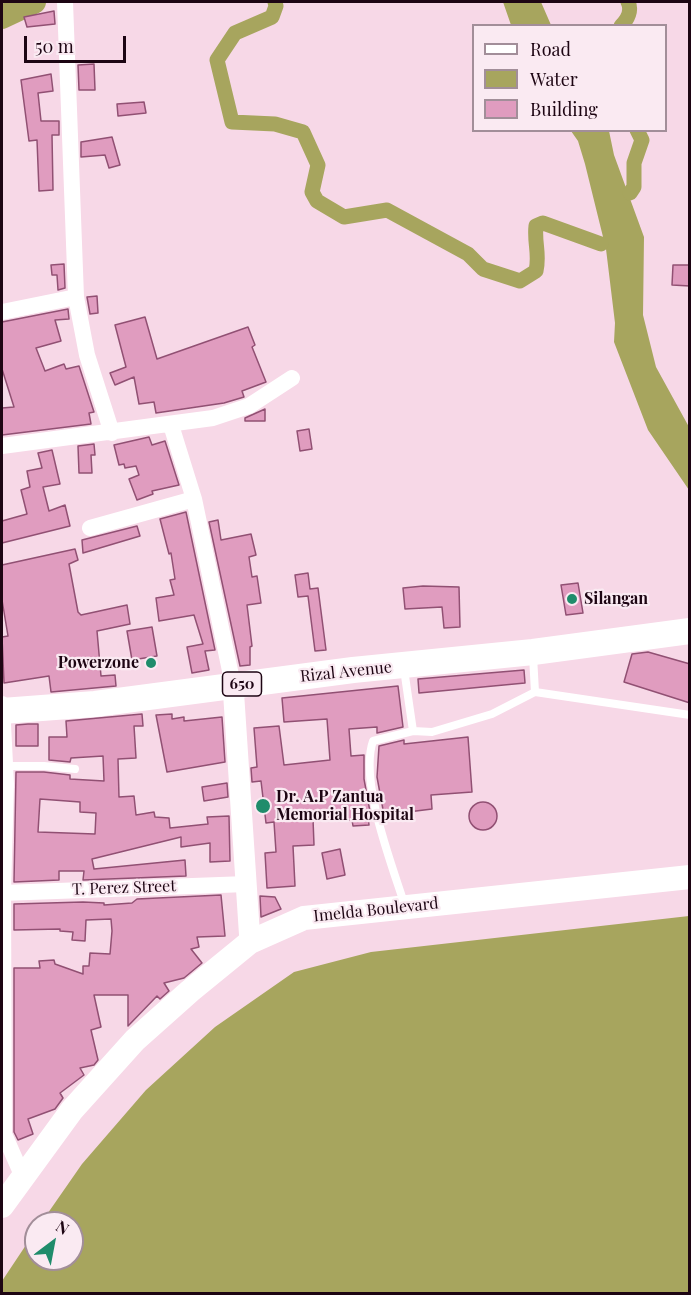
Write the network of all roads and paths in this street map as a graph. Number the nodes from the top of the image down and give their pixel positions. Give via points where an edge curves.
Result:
1 (64, 2) edge
2 (76, 297) junction
3 (2, 312) edge
4 (292, 378) dead end
5 (171, 425) junction
6 (112, 433) junction
7 (2, 446) edge
8 (195, 500) junction
9 (90, 528) dead end
10 (690, 631) edge
11 (533, 652) junction
12 (404, 665) junction
13 (233, 685) junction
14 (535, 692) junction
15 (2, 709) edge
16 (690, 715) edge
17 (412, 731) junction
18 (4, 766) junction
19 (75, 770) dead end
20 (690, 877) edge
21 (248, 884) junction
22 (2, 893) edge
23 (405, 907) junction
24 (250, 942) junction
25 (2, 1003) edge
26 (3, 1134) edge
27 (22, 1175) junction
28 (2, 1206) edge

1 - 2 street
2 - 3 street
2 - 6 street via 87,356
4 - 5 street via 232,413
5 - 6 street
5 - 8 street
6 - 7 street
8 - 9 street
8 - 13 street
10 - 11 main road, Rizal Avenue / 650
11 - 12 main road, Rizal Avenue / 650
11 - 14 lane
12 - 13 main road, Rizal Avenue / 650
12 - 17 lane
13 - 15 main road, Rizal Avenue / 650 via 95,704
13 - 21 street
14 - 16 lane
14 - 17 lane via 492,714 432,732
15 - 18 street
17 - 23 lane via 373,741 368,757 380,830
18 - 19 lane
18 - 22 street
20 - 23 main road, Imelda Boulevard
21 - 22 street, T. Perez Street
21 - 24 street
22 - 25 street
23 - 24 main road, Imelda Boulevard via 304,918
24 - 27 main road, Imelda Boulevard via 135,1040 72,1110
25 - 26 street
26 - 27 street
27 - 28 main road, Imelda Boulevard

